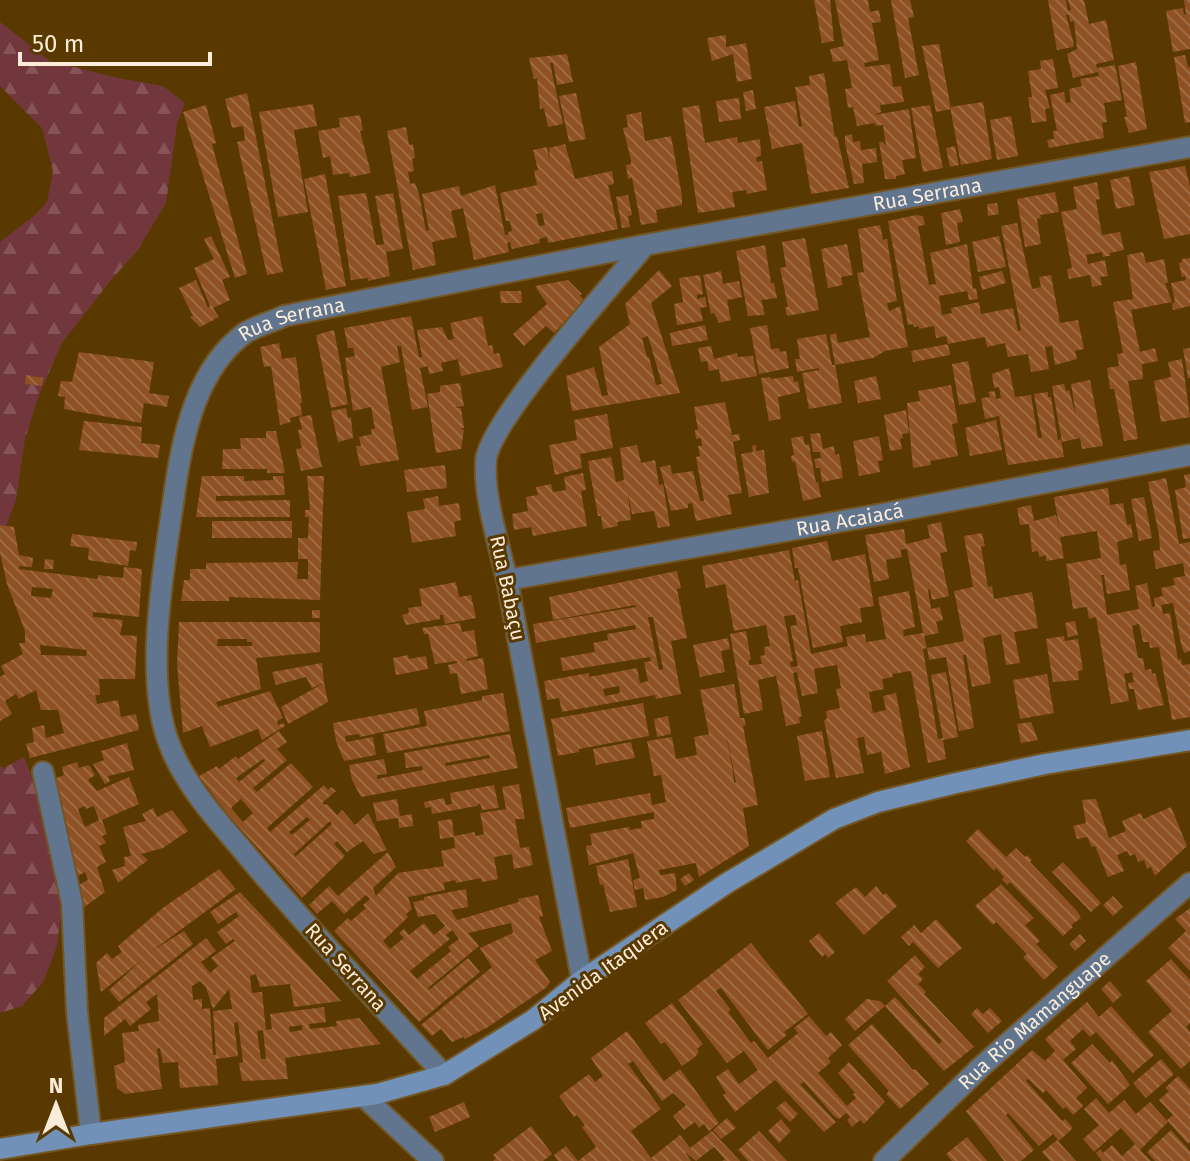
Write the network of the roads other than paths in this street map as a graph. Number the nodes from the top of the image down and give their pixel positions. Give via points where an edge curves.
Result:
1 (1190, 147) edge
2 (645, 245) junction
3 (1190, 455) edge
4 (507, 580) junction
5 (1190, 740) edge
6 (43, 772) dead end
7 (1190, 883) edge
8 (582, 980) junction
9 (444, 1075) junction
10 (363, 1096) junction
11 (91, 1134) junction
12 (0, 1149) edge
13 (433, 1161) edge
14 (884, 1161) edge

1 - 2 street, Rua Serrana
2 - 4 street, Rua Babaçu via 492,438 487,479
2 - 9 street, Rua Serrana via 284,316 246,332 221,357 197,397 180,455 158,618 158,680 169,745 197,796
3 - 4 street, Rua Acaiacá
4 - 8 street, Rua Babaçu
5 - 8 street, Avenida Itaquera via 1045,764 878,802 834,819
6 - 11 street via 72,903
7 - 14 street, Rua Rio Mamanguape via 982,1066
8 - 9 street, Avenida Itaquera via 533,1020
9 - 10 street, Avenida Itaquera
10 - 11 street, Avenida Itaquera
10 - 13 street
11 - 12 street, Avenida Itaquera

